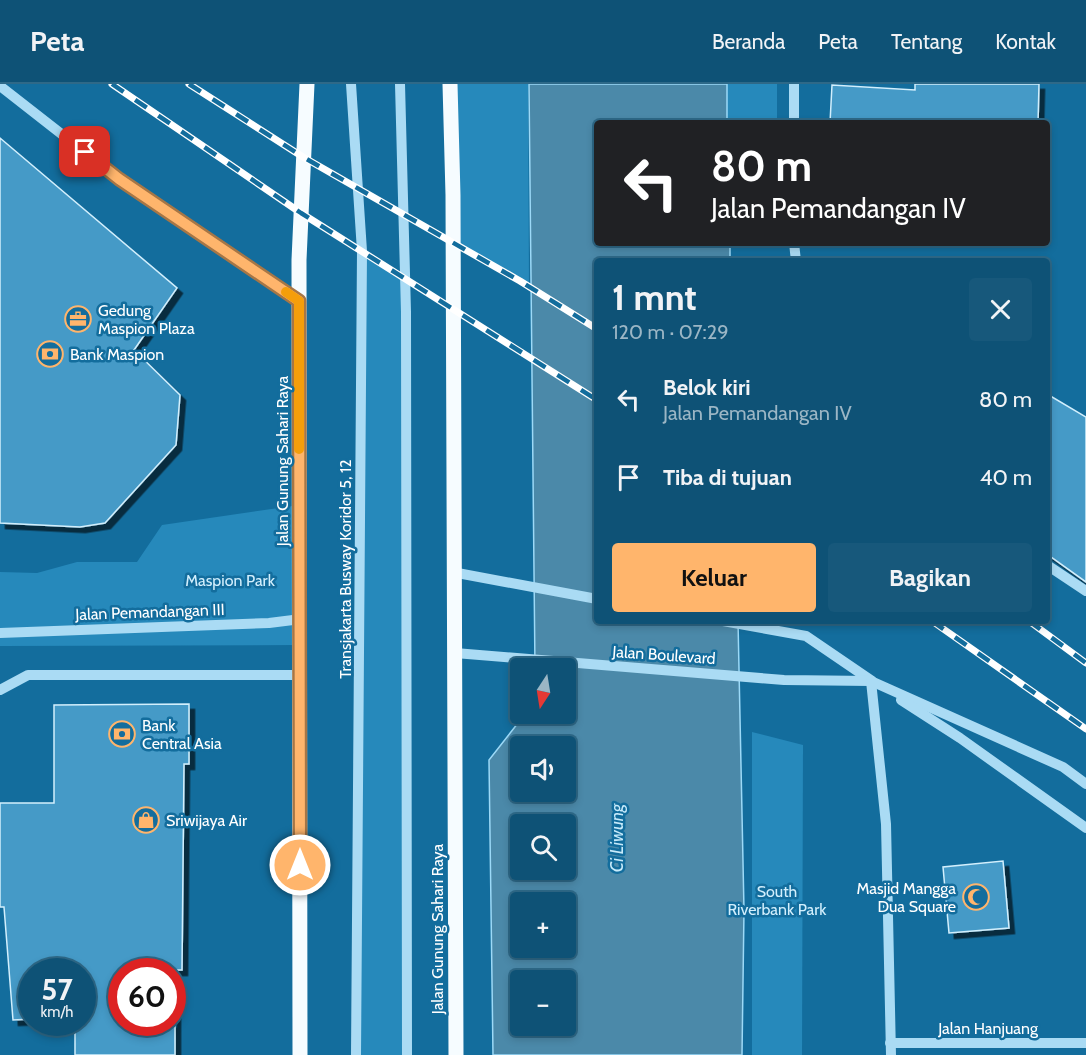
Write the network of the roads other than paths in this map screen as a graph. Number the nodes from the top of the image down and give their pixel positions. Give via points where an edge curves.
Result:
1 (351, 84) edge
2 (400, 84) edge
3 (450, 84) edge
4 (794, 84) edge
5 (0, 86) edge
6 (305, 86) edge
7 (794, 120) edge
8 (299, 301) junction
9 (1050, 567) edge
10 (452, 572) junction
11 (1086, 591) edge
12 (594, 598) edge
13 (301, 619) junction
14 (740, 624) edge
15 (0, 633) edge
16 (455, 653) junction
17 (300, 675) junction
18 (871, 681) junction
19 (0, 690) edge
20 (1086, 784) edge
21 (1086, 828) edge
22 (1086, 1042) edge
23 (890, 1043) junction
24 (300, 1055) edge
25 (356, 1055) edge
26 (407, 1055) edge
27 (456, 1055) edge
28 (891, 1055) edge

1 - 25 street, Transjakarta Busway Koridor 5, 12 via 362,251
2 - 26 street via 406,312
3 - 10 main road, Jalan Gunung Sahari Raya
4 - 7 street
5 - 8 street via 119,179
6 - 8 main road, Jalan Gunung Sahari Raya
8 - 13 main road, Jalan Gunung Sahari Raya
9 - 11 street
10 - 12 street
10 - 16 main road, Jalan Gunung Sahari Raya
13 - 15 street, Jalan Pemandangan III
13 - 17 main road, Jalan Gunung Sahari Raya
14 - 18 street via 806,636
16 - 18 street, Jalan Boulevard via 784,680
16 - 27 main road, Jalan Gunung Sahari Raya
17 - 19 street via 28,675
17 - 24 main road, Jalan Gunung Sahari Raya
18 - 20 street via 1063,767
18 - 21 street via 960,738
18 - 23 street via 886,824
22 - 23 street, Jalan Hanjuang
23 - 28 street

